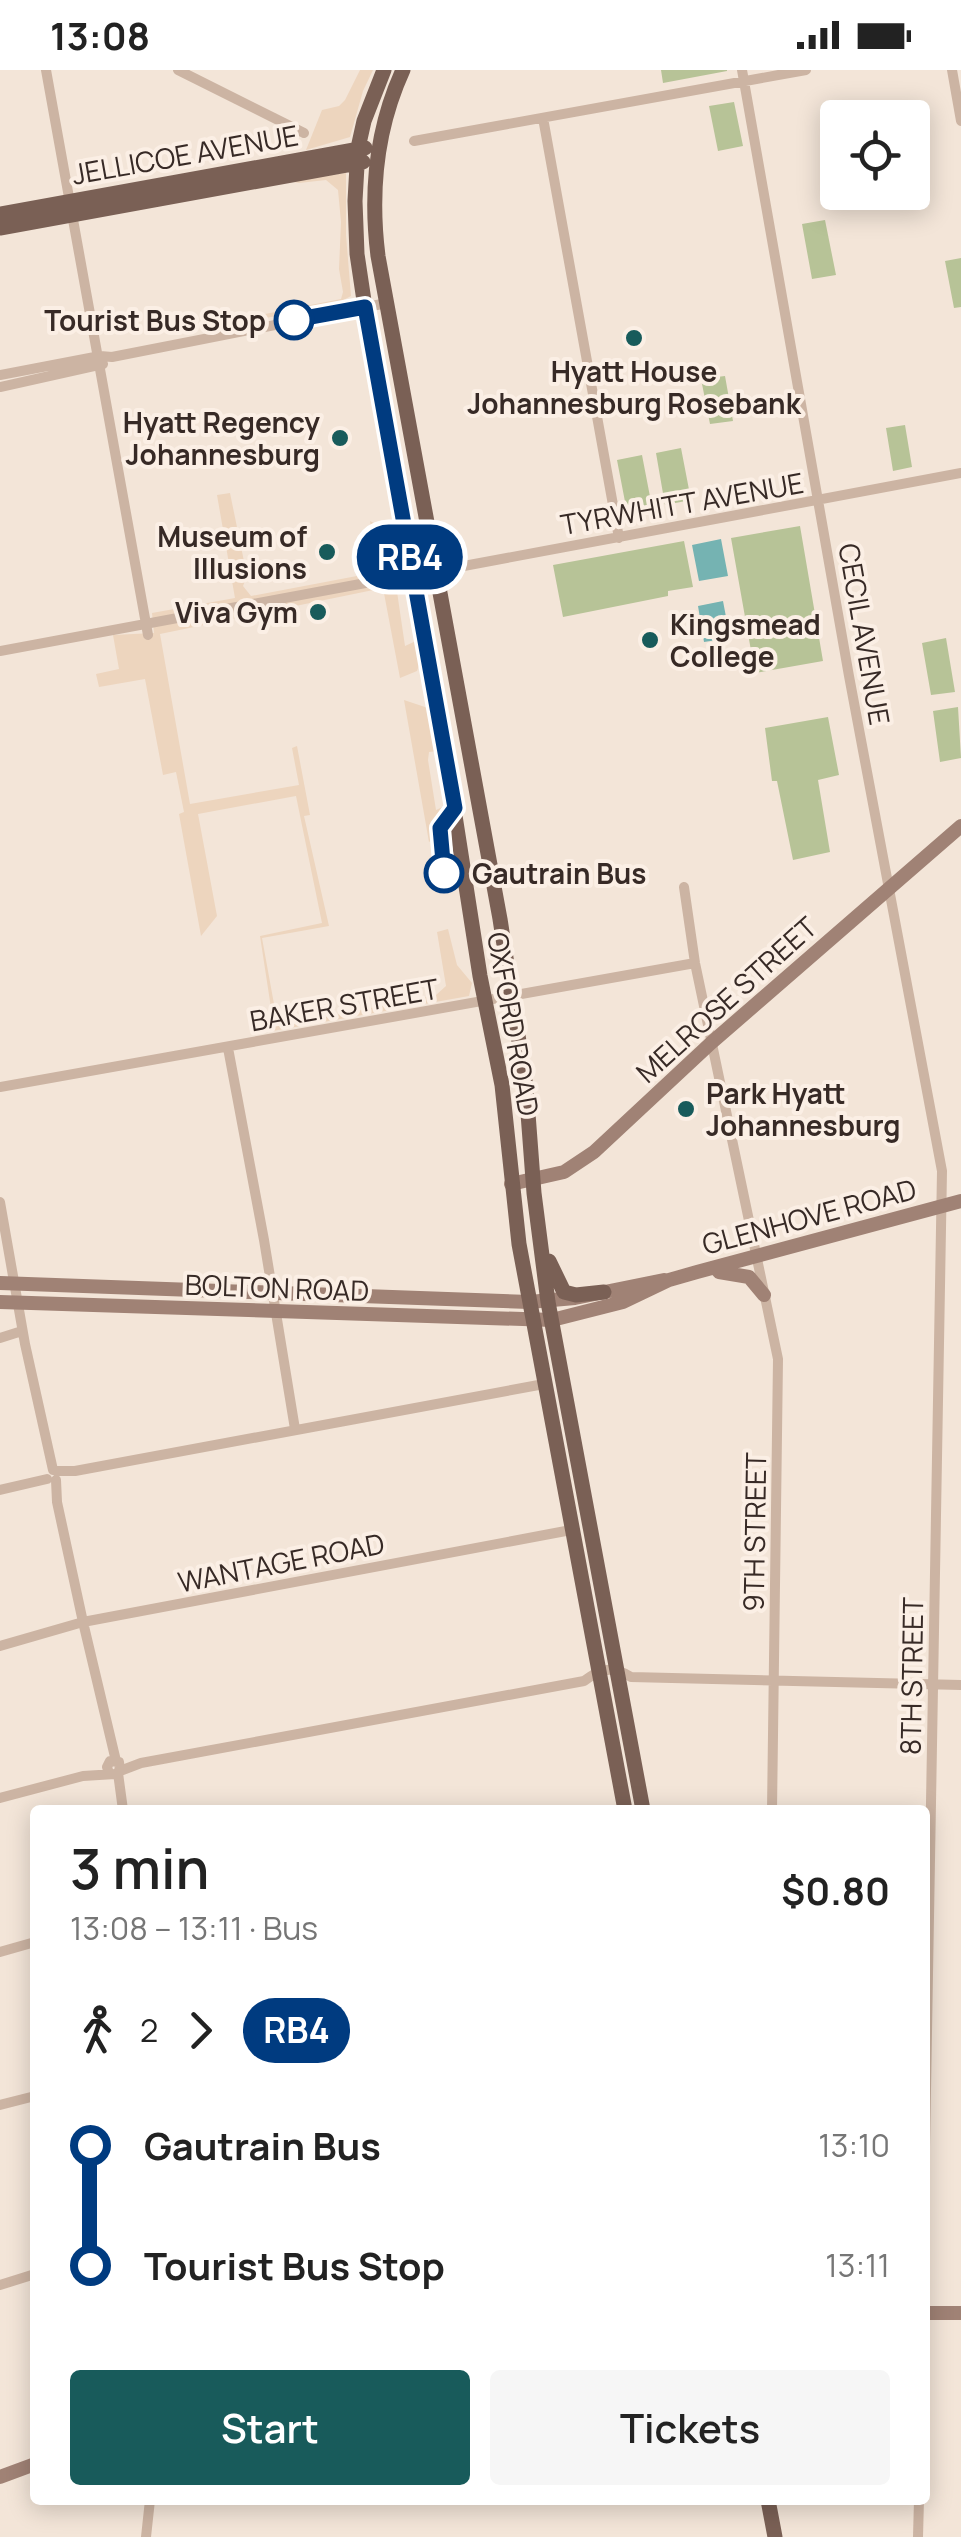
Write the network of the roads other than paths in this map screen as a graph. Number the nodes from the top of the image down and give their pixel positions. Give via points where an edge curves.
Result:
1 (46, 70) edge
2 (181, 70) edge
3 (384, 70) edge
4 (404, 70) edge
5 (806, 70) edge
6 (952, 70) edge
7 (743, 76) edge
8 (543, 118) junction
9 (961, 121) edge
10 (304, 133) dead end
11 (414, 141) dead end
12 (358, 155) junction
13 (378, 156) junction
14 (72, 208) junction
15 (0, 214) edge
16 (0, 228) edge
17 (386, 303) junction
18 (365, 307) junction
19 (104, 360) junction
20 (0, 375) edge
21 (0, 387) edge
22 (961, 473) edge
23 (818, 501) junction
24 (619, 538) junction
25 (437, 571) junction
26 (415, 581) junction
27 (147, 629) junction
28 (0, 652) edge
29 (961, 826) edge
30 (684, 887) dead end
31 (890, 888) junction
32 (696, 964) junction
33 (511, 994) junction
34 (485, 1001) junction
35 (711, 1043) junction
36 (228, 1048) junction
37 (0, 1087) edge
38 (532, 1180) junction
39 (511, 1184) junction
40 (0, 1202) edge
41 (961, 1202) edge
42 (942, 1206) junction
43 (540, 1239) junction
44 (756, 1258) junction
45 (696, 1272) junction
46 (669, 1280) junction
47 (8, 1283) edge
48 (604, 1292) junction
49 (273, 1295) junction
50 (764, 1296) junction
51 (0, 1302) edge
52 (529, 1302) junction
53 (548, 1302) junction
54 (18, 1303) junction
55 (276, 1312) junction
56 (552, 1320) junction
57 (534, 1321) junction
58 (22, 1331) junction
59 (0, 1338) edge
60 (544, 1384) junction
61 (295, 1429) junction
62 (52, 1476) junction
63 (0, 1490) edge
64 (572, 1530) junction
65 (82, 1622) junction
66 (0, 1646) edge
67 (590, 1676) junction
68 (623, 1677) junction
69 (774, 1681) junction
70 (934, 1684) junction
71 (961, 1685) edge
72 (600, 1688) junction
73 (114, 1767) junction
74 (0, 1798) edge
75 (122, 1805) edge
76 (624, 1805) edge
77 (642, 1805) edge
78 (772, 1805) edge
79 (930, 1890) edge
80 (30, 1943) edge
81 (0, 1952) edge
82 (30, 2097) edge
83 (0, 2105) edge
84 (30, 2276) edge
85 (0, 2285) edge
86 (930, 2313) edge
87 (961, 2314) edge
88 (30, 2466) edge
89 (0, 2476) edge
90 (149, 2505) edge
91 (770, 2505) edge
92 (777, 2505) edge
93 (918, 2505) edge
94 (146, 2537) edge
95 (780, 2537) edge
96 (918, 2537) edge

1 - 14 street
2 - 10 street
3 - 12 main road, OXFORD ROAD
4 - 13 main road, OXFORD ROAD
5 - 7 street
6 - 9 street
7 - 8 street
7 - 23 street, CECIL AVENUE
8 - 11 street
8 - 24 street
12 - 13 main road, JELLICOE AVENUE
12 - 14 main road, JELLICOE AVENUE
12 - 18 main road, OXFORD ROAD via 357,254
13 - 17 main road, OXFORD ROAD via 374,225
14 - 15 main road, JELLICOE AVENUE
14 - 16 main road, JELLICOE AVENUE
14 - 19 street
17 - 18 street
17 - 25 main road, OXFORD ROAD
18 - 19 street
18 - 26 main road, OXFORD ROAD
19 - 20 street
19 - 21 street
19 - 27 street
22 - 23 street, TYRWHITT AVENUE
23 - 24 street, TYRWHITT AVENUE
23 - 31 street, CECIL AVENUE
24 - 25 street, TYRWHITT AVENUE
25 - 26 street, TYRWHITT AVENUE
25 - 33 main road, OXFORD ROAD
26 - 27 street, TYRWHITT AVENUE
26 - 34 main road, OXFORD ROAD
27 - 28 street, TYRWHITT AVENUE
29 - 31 main road, MELROSE STREET
30 - 32 street, 9TH STREET
31 - 35 main road, MELROSE STREET
31 - 42 street, CECIL AVENUE via 939,1148
32 - 33 street, BAKER STREET
32 - 35 street, 9TH STREET
33 - 34 street, BAKER STREET
33 - 38 main road, OXFORD ROAD
34 - 36 street, BAKER STREET
34 - 39 main road, OXFORD ROAD
35 - 38 main road, MELROSE STREET via 583,1160
35 - 44 street, 9TH STREET
36 - 37 street, BAKER STREET
36 - 49 street
38 - 39 main road, MELROSE STREET
38 - 43 main road, OXFORD ROAD
39 - 52 main road, OXFORD ROAD
40 - 47 street
41 - 42 main road, GLENHOVE ROAD
42 - 44 main road, GLENHOVE ROAD
42 - 70 street, 8TH STREET
43 - 48 main road via 564,1292
43 - 53 main road, OXFORD ROAD
44 - 45 main road, GLENHOVE ROAD
44 - 50 street, 9TH STREET
45 - 46 main road, GLENHOVE ROAD
45 - 50 main road via 744,1275
46 - 48 main road, GLENHOVE ROAD
46 - 56 main road, GLENHOVE ROAD via 623,1302
47 - 49 main road, BOLTON ROAD
47 - 54 street
48 - 53 main road, GLENHOVE ROAD
49 - 52 main road, BOLTON ROAD
49 - 55 street
50 - 69 street, 9TH STREET via 779,1371
51 - 54 main road, BOLTON ROAD
52 - 53 main road, BOLTON ROAD
52 - 57 main road, OXFORD ROAD
53 - 56 main road, OXFORD ROAD
54 - 55 main road, BOLTON ROAD
54 - 58 street
55 - 57 main road, BOLTON ROAD
55 - 61 street
56 - 57 main road, BOLTON ROAD
56 - 68 main road, OXFORD ROAD
57 - 60 main road, OXFORD ROAD
58 - 59 street
58 - 62 street
60 - 61 street
60 - 64 main road, OXFORD ROAD
61 - 62 street
62 - 63 street
62 - 65 street
64 - 65 street, WANTAGE ROAD
64 - 67 main road, OXFORD ROAD
65 - 66 street, WANTAGE ROAD
65 - 73 street
67 - 68 street
67 - 72 main road, OXFORD ROAD
67 - 73 street
68 - 69 street
68 - 72 street
68 - 77 main road, OXFORD ROAD
69 - 70 street
69 - 78 street, 9TH STREET
70 - 71 street
70 - 79 street, 8TH STREET
72 - 76 main road, OXFORD ROAD
73 - 74 street
73 - 75 street
80 - 81 street
82 - 83 street
84 - 85 street
86 - 87 main road
88 - 89 main road
90 - 94 street
91 - 95 main road
92 - 95 main road
93 - 96 street

